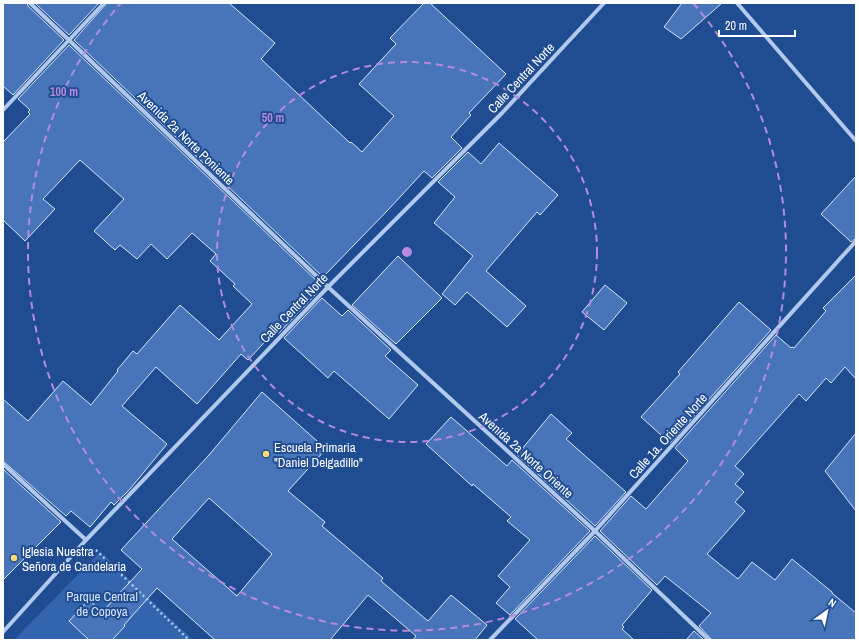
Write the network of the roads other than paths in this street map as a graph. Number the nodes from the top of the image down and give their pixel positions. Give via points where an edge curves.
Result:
1 (30, 3) edge
2 (104, 3) edge
3 (604, 3) edge
4 (737, 3) edge
5 (69, 39) junction
6 (3, 110) edge
7 (856, 141) edge
8 (856, 242) edge
9 (328, 287) junction
10 (3, 464) edge
11 (595, 531) junction
12 (86, 540) junction
13 (3, 632) edge
14 (490, 640) edge
15 (709, 640) edge

1 - 5 street, Avenida 2a Norte Poniente
2 - 5 street
3 - 9 street, Calle Central Norte via 502,113
4 - 7 street
5 - 6 street
5 - 9 street, Avenida 2a Norte Poniente
8 - 11 street, Calle 1a. Oriente Norte
9 - 11 street, Avenida 2a Norte Oriente
9 - 12 street, Calle Central Norte
10 - 12 street
11 - 14 street, Calle 1a. Oriente Norte
11 - 15 street, Avenida 2a Norte Oriente
12 - 13 street, Calle Central Norte

